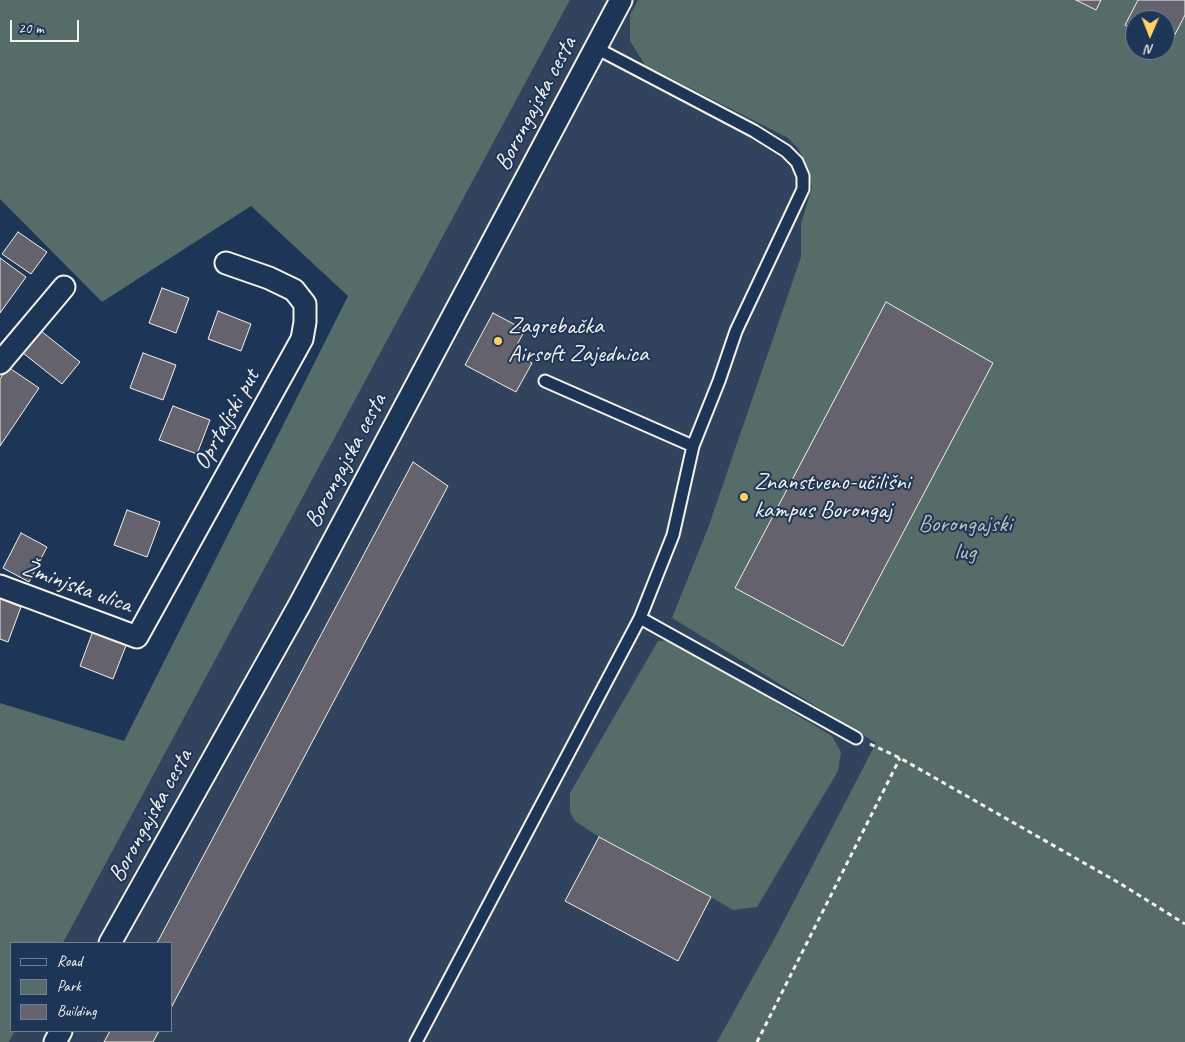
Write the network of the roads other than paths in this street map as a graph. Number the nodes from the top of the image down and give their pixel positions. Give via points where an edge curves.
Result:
1 (621, 0) edge
2 (596, 48) junction
3 (226, 263) dead end
4 (64, 287) dead end
5 (0, 363) edge
6 (544, 381) dead end
7 (693, 446) junction
8 (0, 586) edge
9 (640, 618) junction
10 (137, 637) joint
11 (856, 738) road end
12 (111, 942) edge
13 (416, 1042) edge

1 - 2 street, Borongajska cesta
2 - 7 lane via 754,130 786,151 797,162 802,176 800,199 736,331 720,381
2 - 12 street, Borongajska cesta via 300,604
3 - 10 street, Oprtaljski put via 294,290 304,304 302,340
4 - 5 street
6 - 7 lane
7 - 9 lane via 673,535
8 - 10 street, Žminjska ulica
9 - 11 lane
9 - 13 lane

